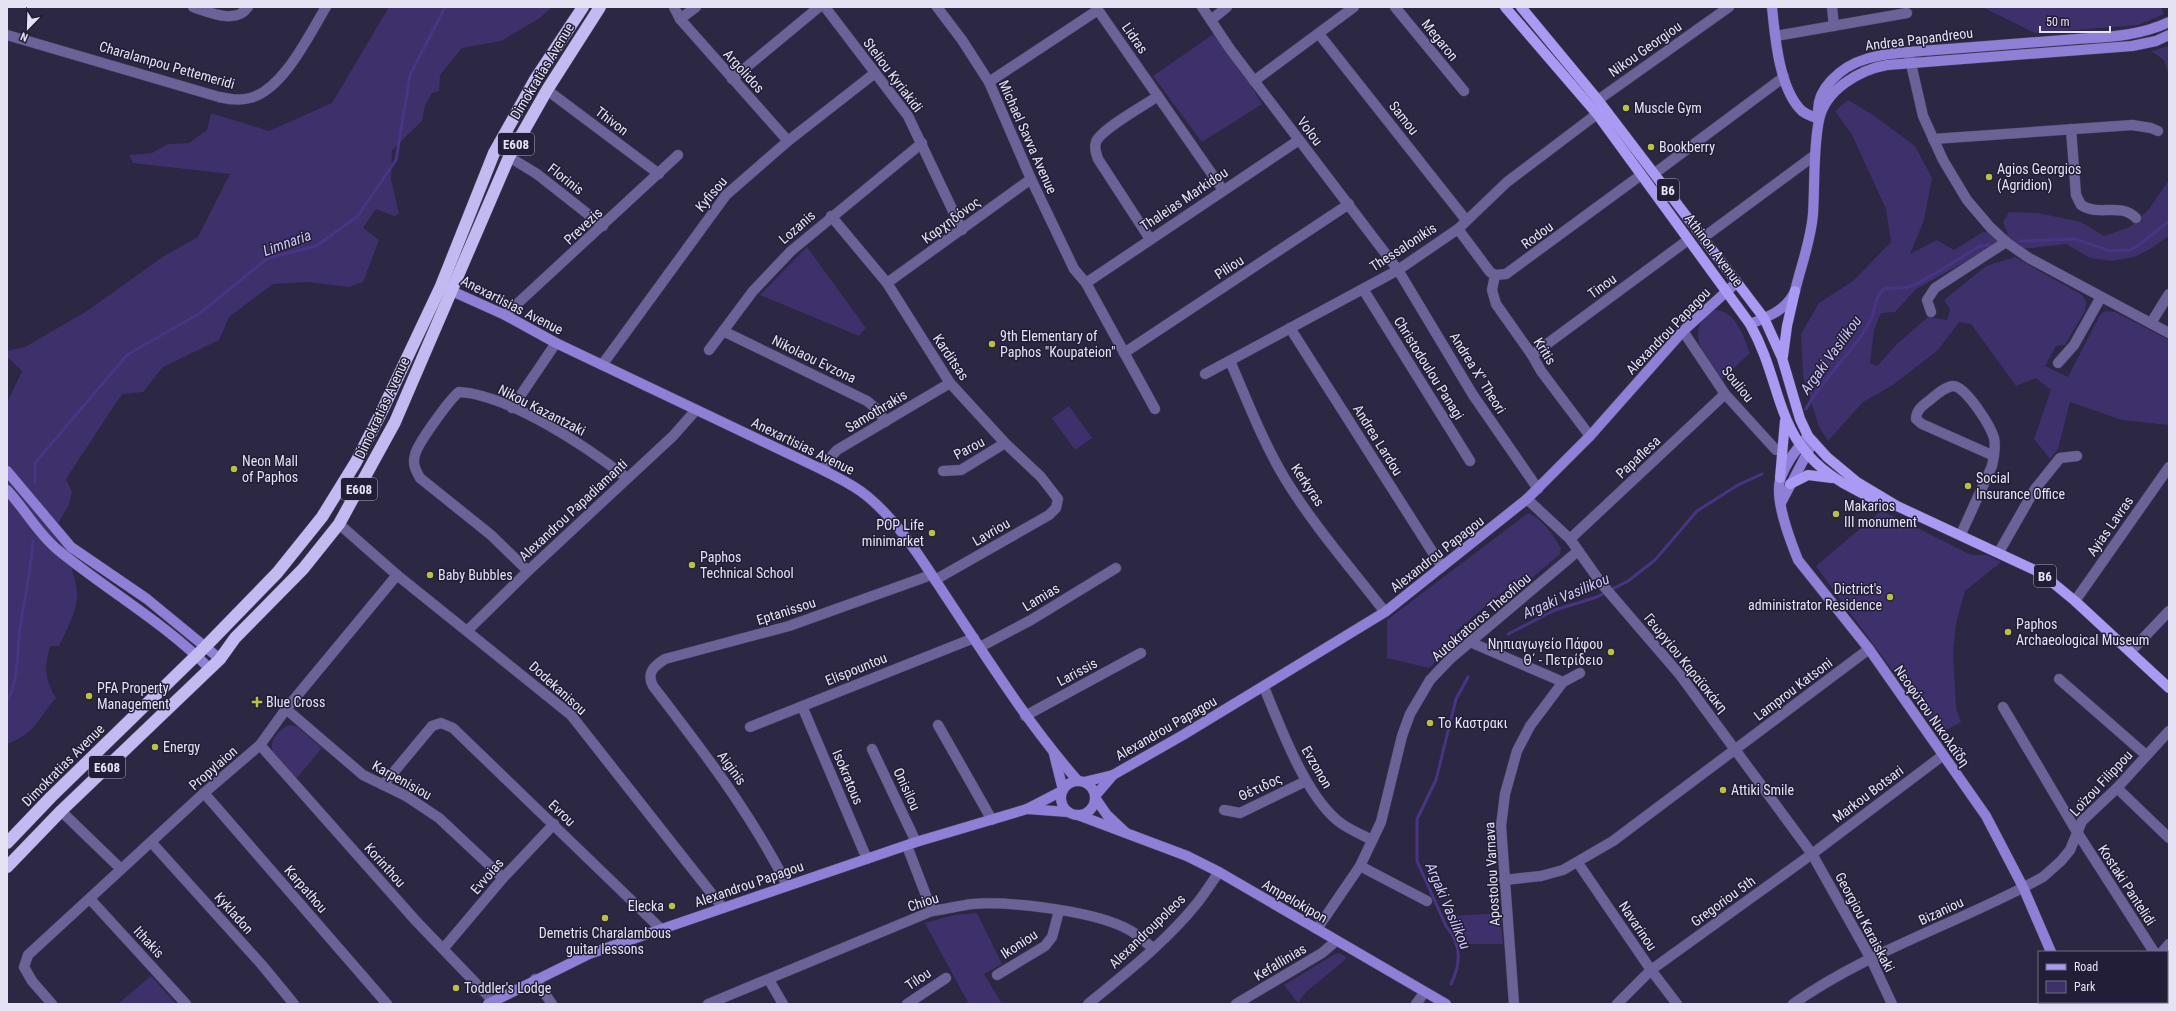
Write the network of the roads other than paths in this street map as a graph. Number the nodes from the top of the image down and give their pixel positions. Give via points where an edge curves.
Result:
1 (193, 7) edge
2 (248, 7) edge
3 (326, 7) edge
4 (583, 7) edge
5 (600, 7) edge
6 (674, 7) edge
7 (696, 7) edge
8 (819, 7) edge
9 (825, 7) edge
10 (937, 7) edge
11 (1202, 7) edge
12 (1226, 7) edge
13 (1354, 7) edge
14 (1395, 7) edge
15 (1505, 7) edge
16 (1521, 7) edge
17 (1729, 7) edge
18 (1772, 7) edge
19 (1832, 7) edge
20 (1907, 13) dead end
21 (680, 19) junction
22 (1211, 20) junction
23 (2169, 22) edge
24 (1834, 26) junction
25 (7, 34) edge
26 (1319, 34) junction
27 (2169, 35) edge
28 (1776, 36) junction
29 (1909, 52) junction
30 (1911, 64) junction
31 (875, 73) junction
32 (1784, 77) junction
33 (732, 79) junction
34 (1254, 81) junction
35 (989, 82) junction
36 (547, 90) junction
37 (1464, 91) dead end
38 (1158, 96) junction
39 (1598, 100) junction
40 (1597, 114) junction
41 (1819, 119) junction
42 (2071, 129) junction
43 (2158, 131) dead end
44 (1933, 139) junction
45 (1299, 140) junction
46 (788, 142) junction
47 (922, 143) junction
48 (678, 155) dead end
49 (1815, 155) junction
50 (509, 156) junction
51 (1655, 173) junction
52 (659, 174) junction
53 (1642, 175) junction
54 (1031, 179) junction
55 (1223, 190) junction
56 (1349, 204) junction
57 (831, 216) junction
58 (2136, 218) dead end
59 (1466, 220) junction
60 (603, 226) junction
61 (1458, 229) junction
62 (962, 230) junction
63 (1704, 237) junction
64 (1150, 239) junction
65 (1688, 240) junction
66 (2006, 242) junction
67 (1398, 270) junction
68 (1495, 275) junction
69 (1737, 282) junction
70 (1086, 283) junction
71 (888, 284) junction
72 (446, 288) junction
73 (1363, 289) junction
74 (1726, 290) junction
75 (1795, 292) junction
76 (2169, 294) edge
77 (2101, 297) junction
78 (1931, 312) dead end
79 (505, 315) junction
80 (1764, 318) junction
81 (2151, 323) junction
82 (1750, 324) junction
83 (1290, 328) junction
84 (723, 331) junction
85 (1683, 331) junction
86 (2169, 333) edge
87 (556, 344) junction
88 (709, 350) dead end
89 (1124, 353) junction
90 (1532, 355) junction
91 (1782, 358) junction
92 (1230, 361) junction
93 (2058, 363) dead end
94 (602, 365) junction
95 (1205, 374) dead end
96 (950, 384) junction
97 (1725, 394) junction
98 (512, 408) junction
99 (1155, 409) dead end
100 (696, 410) junction
101 (1785, 419) junction
102 (885, 422) junction
103 (1590, 436) junction
104 (1810, 439) junction
105 (1005, 443) junction
106 (1799, 446) junction
107 (1776, 450) dead end
108 (1806, 454) junction
109 (1994, 456) junction
110 (2077, 456) dead end
111 (1470, 461) dead end
112 (2169, 467) edge
113 (823, 470) junction
114 (7, 471) edge
115 (943, 471) dead end
116 (628, 478) junction
117 (1780, 478) junction
118 (1838, 479) junction
119 (1790, 484) junction
120 (1538, 489) junction
121 (8, 491) edge
122 (1527, 499) junction
123 (1781, 503) junction
124 (1058, 504) joint
125 (1894, 504) junction
126 (339, 524) junction
127 (1961, 534) junction
128 (1570, 540) junction
129 (1578, 551) junction
130 (1999, 552) junction
131 (1442, 567) junction
132 (1116, 568) dead end
133 (528, 570) junction
134 (397, 575) junction
135 (933, 577) junction
136 (2075, 601) junction
137 (2169, 611) edge
138 (1385, 612) junction
139 (468, 630) junction
140 (974, 638) junction
141 (1470, 642) junction
142 (206, 646) junction
143 (980, 647) junction
144 (1869, 649) junction
145 (2131, 651) junction
146 (1141, 653) dead end
147 (196, 656) junction
148 (220, 659) junction
149 (210, 668) junction
150 (651, 673) joint
151 (1580, 673) dead end
152 (2059, 679) dead end
153 (1563, 682) junction
154 (1264, 687) junction
155 (2169, 688) edge
156 (802, 706) junction
157 (2003, 708) dead end
158 (286, 709) junction
159 (1026, 716) junction
160 (938, 725) dead end
161 (750, 727) dead end
162 (2169, 731) edge
163 (260, 745) junction
164 (872, 748) dead end
165 (1733, 749) junction
166 (1053, 752) junction
167 (2146, 755) junction
168 (1942, 756) junction
169 (1113, 775) junction
170 (1081, 781) junction
171 (1306, 781) junction
172 (383, 785) junction
173 (2117, 788) junction
174 (1062, 790) junction
175 (204, 793) junction
176 (1096, 798) junction
177 (1027, 810) junction
178 (1224, 810) dead end
179 (61, 811) junction
180 (1073, 814) junction
181 (992, 820) junction
182 (554, 824) junction
183 (1126, 832) junction
184 (2077, 832) junction
185 (2169, 838) edge
186 (1372, 840) junction
187 (7, 843) edge
188 (152, 843) junction
189 (911, 844) junction
190 (1812, 854) junction
191 (867, 859) junction
192 (1578, 863) junction
193 (1360, 866) junction
194 (7, 867) edge
195 (120, 869) junction
196 (1219, 872) junction
197 (503, 878) junction
198 (1504, 880) junction
199 (787, 885) junction
200 (2024, 887) junction
201 (90, 899) junction
202 (1428, 902) dead end
203 (723, 908) junction
204 (932, 911) junction
205 (1059, 911) junction
206 (660, 928) junction
207 (1317, 929) junction
208 (1336, 941) junction
209 (1153, 948) junction
210 (443, 949) junction
211 (2051, 951) edge
212 (2153, 951) edge
213 (1870, 959) junction
214 (1651, 970) junction
215 (997, 975) dead end
216 (946, 978) dead end
217 (535, 979) junction
218 (768, 980) junction
219 (1424, 993) junction
220 (917, 1001) edge
221 (490, 1002) edge
222 (52, 1004) edge
223 (186, 1004) edge
224 (294, 1004) edge
225 (387, 1004) edge
226 (552, 1004) edge
227 (708, 1004) edge
228 (783, 1004) edge
229 (907, 1004) edge
230 (1088, 1004) edge
231 (1236, 1004) edge
232 (1416, 1004) edge
233 (1446, 1004) edge
234 (1514, 1004) edge
235 (1616, 1004) edge
236 (1677, 1004) edge
237 (1793, 1004) edge
238 (1892, 1004) edge

1 - 2 street via 231,17 240,15
3 - 25 street, Charalampou Pettemeridi via 297,54 273,86 250,98 236,100
4 - 72 highway, Dimokratias Avenue / E608 via 536,78 494,153
5 - 36 highway, Dimokratias Avenue / E608
6 - 21 street, Argolidos
7 - 21 street
8 - 33 street
9 - 31 street, Steliou Kyriakidi
10 - 35 street, Michael Savva Avenue
11 - 22 street, Volou
12 - 22 street
13 - 26 street
14 - 37 street, Megaron
15 - 40 main road, Athinon Avenue / B6
16 - 39 main road, Athinon Avenue / B6
17 - 39 street, Nikou Georgiou
18 - 28 street
19 - 24 street
20 - 24 street
21 - 33 street, Argolidos
22 - 34 street, Volou
23 - 29 street, Andrea Papandreou via 2155,29 2107,37
24 - 28 street
26 - 34 street
26 - 59 street, Samou
27 - 30 street, Andrea Papandreou via 2156,41 2132,46
28 - 32 street
29 - 30 street
29 - 41 street, Andrea Papandreou via 1866,59 1843,70 1822,93 1817,109
30 - 41 street, Andrea Papandreou via 1879,66 1856,76 1829,99
30 - 44 street via 1923,116
31 - 46 street, Kyfisou
31 - 47 street, Steliou Kyriakidi via 908,116
32 - 41 street via 1794,101 1804,112
32 - 51 street
33 - 46 street, Argolidos
34 - 45 street, Volou
35 - 38 street, Lidras via 1098,10
35 - 54 street, Michael Savva Avenue
36 - 50 highway, Dimokratias Avenue / E608
36 - 52 street, Thivon
38 - 55 street, Lidras
38 - 64 street via 1105,131 1096,142 1095,150 1098,159
39 - 51 main road, Athinon Avenue / B6
40 - 53 main road, Athinon Avenue / B6
40 - 59 street, Thessalonikis via 1507,182
41 - 49 street
42 - 43 street via 2132,125
42 - 44 street
42 - 58 street via 2076,195 2081,206 2092,210 2123,210
44 - 66 street via 1967,200
45 - 55 street, Thaleias Markidou
45 - 56 street, Volou
46 - 94 street, Kyfisou via 726,195
47 - 57 street, Lozanis
47 - 62 street, Steliou Kyriakidi
48 - 52 street, Prevezis
49 - 63 street
49 - 75 street via 1813,216
50 - 60 street, Florinis via 537,174
50 - 72 highway, Dimokratias Avenue / E608
51 - 63 main road, Athinon Avenue / B6
52 - 60 street, Prevezis
53 - 65 main road, Athinon Avenue / B6
53 - 68 street, Rodou via 1506,274
54 - 62 street, Καρχηδόνος
54 - 70 street, Michael Savva Avenue via 1074,269
55 - 64 street, Thaleias Markidou
56 - 67 street, Volou
56 - 89 street, Piliou
57 - 71 street, Karditsas
57 - 84 street, Lozanis via 771,270
59 - 61 street, Thessalonikis
60 - 79 street, Prevezis
61 - 67 street, Thessalonikis
61 - 68 street via 1485,267
62 - 71 street, Καρχηδόνος
63 - 69 main road, Athinon Avenue / B6
64 - 70 street, Thaleias Markidou
65 - 74 main road, Athinon Avenue / B6
65 - 90 street, Tinou
66 - 77 street via 2029,258
66 - 78 street via 1936,288 1927,300
67 - 73 street, Thessalonikis
67 - 120 street, Andrea X" Theori via 1473,395
68 - 90 street, Kritis via 1492,290 1496,304
69 - 74 street, Alexandrou Papagou
69 - 80 main road, Athinon Avenue / B6
70 - 89 street, Michael Savva Avenue
71 - 96 street, Karditsas
72 - 79 street, Anexartisias Avenue
72 - 126 highway, Dimokratias Avenue / E608 via 395,422
72 - 142 highway, Dimokratias Avenue / E608 via 356,462 322,517 277,573
73 - 83 street, Thessalonikis
73 - 111 street, Christodoulou Panagi
74 - 82 main road, Athinon Avenue / B6
74 - 85 street, Alexandrou Papagou
75 - 80 street via 1785,307
75 - 91 main road
76 - 81 street
77 - 81 street
77 - 93 street via 2074,345
79 - 87 street, Anexartisias Avenue
80 - 82 street
80 - 91 main road, Athinon Avenue / B6
81 - 86 street
82 - 101 main road, Athinon Avenue / B6 via 1766,358
83 - 92 street, Thessalonikis
83 - 131 street, Andrea Lardou
84 - 88 street, Lozanis
84 - 102 street, Nikolaou Evzona via 867,401 879,411
85 - 97 street, Souliou
85 - 103 street, Alexandrou Papagou
87 - 94 street, Anexartisias Avenue
87 - 98 street
89 - 99 street, Michael Savva Avenue
90 - 103 street, Kritis
91 - 104 main road, Athinon Avenue / B6 via 1795,407
92 - 95 street, Thessalonikis
92 - 138 street, Kerkyras via 1263,440 1285,478
94 - 100 street, Anexartisias Avenue
96 - 102 street, Samothrakis
96 - 105 street, Karditsas
97 - 107 street, Souliou
97 - 128 street, Papaflesa
98 - 116 street, Nikou Kazantzaki via 556,429
98 - 133 street, Nikou Kazantzaki via 473,393 459,392 450,399 415,454 414,469 420,478 492,535
100 - 113 street, Anexartisias Avenue
100 - 116 street, Alexandrou Papadiamanti via 673,436
101 - 106 main road, Athinon Avenue / B6
101 - 117 main road via 1785,444
102 - 113 street, Samothrakis via 837,450
103 - 120 street, Alexandrou Papagou
104 - 106 street
104 - 108 street
104 - 125 main road, B6 via 1846,474
105 - 115 street, Parou via 961,470
105 - 124 street, Karditsas via 1042,477 1055,494
106 - 108 main road, Athinon Avenue / B6
106 - 117 street
108 - 118 main road, B6
108 - 119 street
109 - 109 street via 1991,430 1961,389 1948,387 1923,405 1917,413 1916,419 1922,424
109 - 127 street via 1989,474
110 - 130 street via 2060,458 2034,489
112 - 136 street, Ayias Lavras
113 - 135 street, Anexartisias Avenue via 851,484 868,497 900,530
114 - 142 street via 71,547 147,599
116 - 133 street, Alexandrou Papadiamanti
117 - 123 street, Νεοφύτου Νικολαΐδη
118 - 119 main road via 1808,475
118 - 125 main road, B6 via 1869,497
119 - 123 street
120 - 122 street, Alexandrou Papagou
121 - 147 street via 57,550 152,619
122 - 128 street, Γεωργίου Καραϊσκάκη
122 - 131 street, Alexandrou Papagou
123 - 144 street, Νεοφύτου Νικολαΐδη via 1798,560
124 - 135 street, Lavriou via 1049,515
125 - 127 main road, B6
126 - 134 street, Dodekanisou
126 - 148 highway, Dimokratias Avenue / E608 via 302,569 235,638
127 - 130 main road, B6
128 - 129 street, Γεωργίου Καραϊσκάκη
129 - 141 street, Autokratoros Theofilou
129 - 165 street, Γεωργίου Καραϊσκάκη via 1601,583 1680,675
130 - 136 main road, B6 via 2041,573
131 - 138 street, Alexandrou Papagou
132 - 143 street, Lamias via 1031,620
133 - 139 street, Alexandrou Papadiamanti
134 - 139 street, Dodekanisou
134 - 158 street, Propylaion
135 - 140 street, Anexartisias Avenue
135 - 150 street, Eptanissou via 789,626 665,659 656,665
136 - 145 main road, B6
137 - 145 street
138 - 154 street, Alexandrou Papagou
139 - 203 street, Dodekanisou via 571,714
140 - 143 street, Anexartisias Avenue
140 - 156 street, Elispountou
141 - 153 street
141 - 186 street, Autokratoros Theofilou via 1430,680 1410,714 1402,736 1381,822
142 - 147 highway, Dimokratias Avenue / E608
142 - 148 street
143 - 159 street, Anexartisias Avenue
144 - 165 street, Lamprou Katsoni
144 - 168 street, Νεοφύτου Νικολαΐδη
145 - 155 main road, B6
146 - 159 street, Larissis
147 - 149 street
147 - 187 highway, Dimokratias Avenue / E608 via 50,797
148 - 149 highway, Dimokratias Avenue / E608
149 - 179 highway, Dimokratias Avenue / E608
150 - 199 street, Aiginis via 653,686 748,815 766,843
151 - 153 street, Apostolou Varnava
152 - 167 street
153 - 198 street, Apostolou Varnava via 1530,726 1514,762 1505,794 1501,826
154 - 169 street, Alexandrou Papagou
154 - 171 street, Evzonon
156 - 161 street, Elispountou
156 - 191 street, Isokratous
157 - 184 street, Kostaki Pantelidi
158 - 163 street, Propylaion
158 - 172 street, Karpenisiou via 363,775
159 - 166 street, Anexartisias Avenue
160 - 181 street
162 - 167 street, Loïzou Filippou
163 - 175 street, Propylaion
163 - 210 street, Korinthou
164 - 189 street, Onisilou
165 - 190 street, Γεωργίου Καραϊσκάκη
165 - 192 street, Lamprou Katsoni via 1625,833
166 - 170 street, Anexartisias Avenue
166 - 174 street, Anexartisias Avenue
167 - 173 street, Loïzou Filippou
168 - 190 street, Markou Botsari
168 - 200 street, Νεοφύτου Νικολαΐδη via 1986,816
169 - 170 street, Alexandrou Papagou
169 - 176 street, Alexandrou Papagou
170 - 174 street via 1070,782
170 - 176 street via 1092,787
171 - 178 street, Θέτιδος via 1240,813
171 - 186 street, Evzonon via 1341,824
172 - 182 street, Evrou via 432,726 441,723 453,728
172 - 197 street, Karpenisiou via 411,799 439,818
173 - 184 street, Loïzou Filippou via 2087,815
173 - 185 street
174 - 177 street, Alexandrou Papagou
174 - 180 street via 1061,801
175 - 188 street, Propylaion
175 - 225 street, Karpathou
176 - 180 street via 1088,812
176 - 183 street, Ampelokipon via 1108,815
177 - 180 street, Alexandrou Papagou
177 - 181 street, Alexandrou Papagou
179 - 194 highway, Dimokratias Avenue / E608
179 - 195 street
180 - 183 street, Ampelokipon via 1108,828
181 - 189 street, Alexandrou Papagou
182 - 197 street, Evvoias
182 - 206 street, Evrou
183 - 196 street, Ampelokipon via 1187,856
184 - 200 street, Loïzou Filippou via 2075,841 2061,861 2043,877
184 - 212 street, Kostaki Pantelidi
186 - 193 street, Autokratoros Theofilou
188 - 195 street, Propylaion
188 - 224 street, Kykladon
189 - 191 street, Alexandrou Papagou
189 - 204 street, Onisilou
190 - 213 street, Georgiou Karaiskaki
190 - 214 street, Gregoriou 5th
191 - 199 street, Alexandrou Papagou
192 - 198 street, Lamprou Katsoni via 1541,876
192 - 214 street, Navarinou
193 - 202 street
193 - 207 street, Autokratoros Theofilou
195 - 201 street, Propylaion
196 - 207 street, Ampelokipon
196 - 209 street, Alexandroupoleos via 1185,917
197 - 210 street, Evvoias
198 - 234 street, Apostolou Varnava
199 - 203 street, Alexandrou Papagou
200 - 211 street, Νεοφύτου Νικολαΐδη
200 - 213 street, Bizaniou
201 - 222 street, Propylaion via 24,961 26,974
201 - 223 street, Ithakis
203 - 206 street, Alexandrou Papagou
204 - 205 street, Chiou via 975,904 1014,905
204 - 218 street, Chiou
205 - 209 street, Chiou via 1089,915 1112,922 1132,931
205 - 215 street, Ikoniou via 1052,937 1045,946
206 - 217 street, Alexandrou Papagou via 589,954
207 - 208 street, Ampelokipon
208 - 219 street, Ampelokipon
208 - 231 street, Kefallinias via 1322,953
209 - 230 street, Alexandroupoleos
210 - 221 street, Korinthou
213 - 237 street, Bizaniou
213 - 238 street, Georgiou Karaiskaki
214 - 235 street, Gregoriou 5th
214 - 236 street, Navarinou
216 - 220 street, Tilou
217 - 221 street, Alexandrou Papagou
217 - 226 street
218 - 227 street, Chiou
218 - 228 street
219 - 232 street
219 - 233 street, Ampelokipon
220 - 229 street, Tilou

